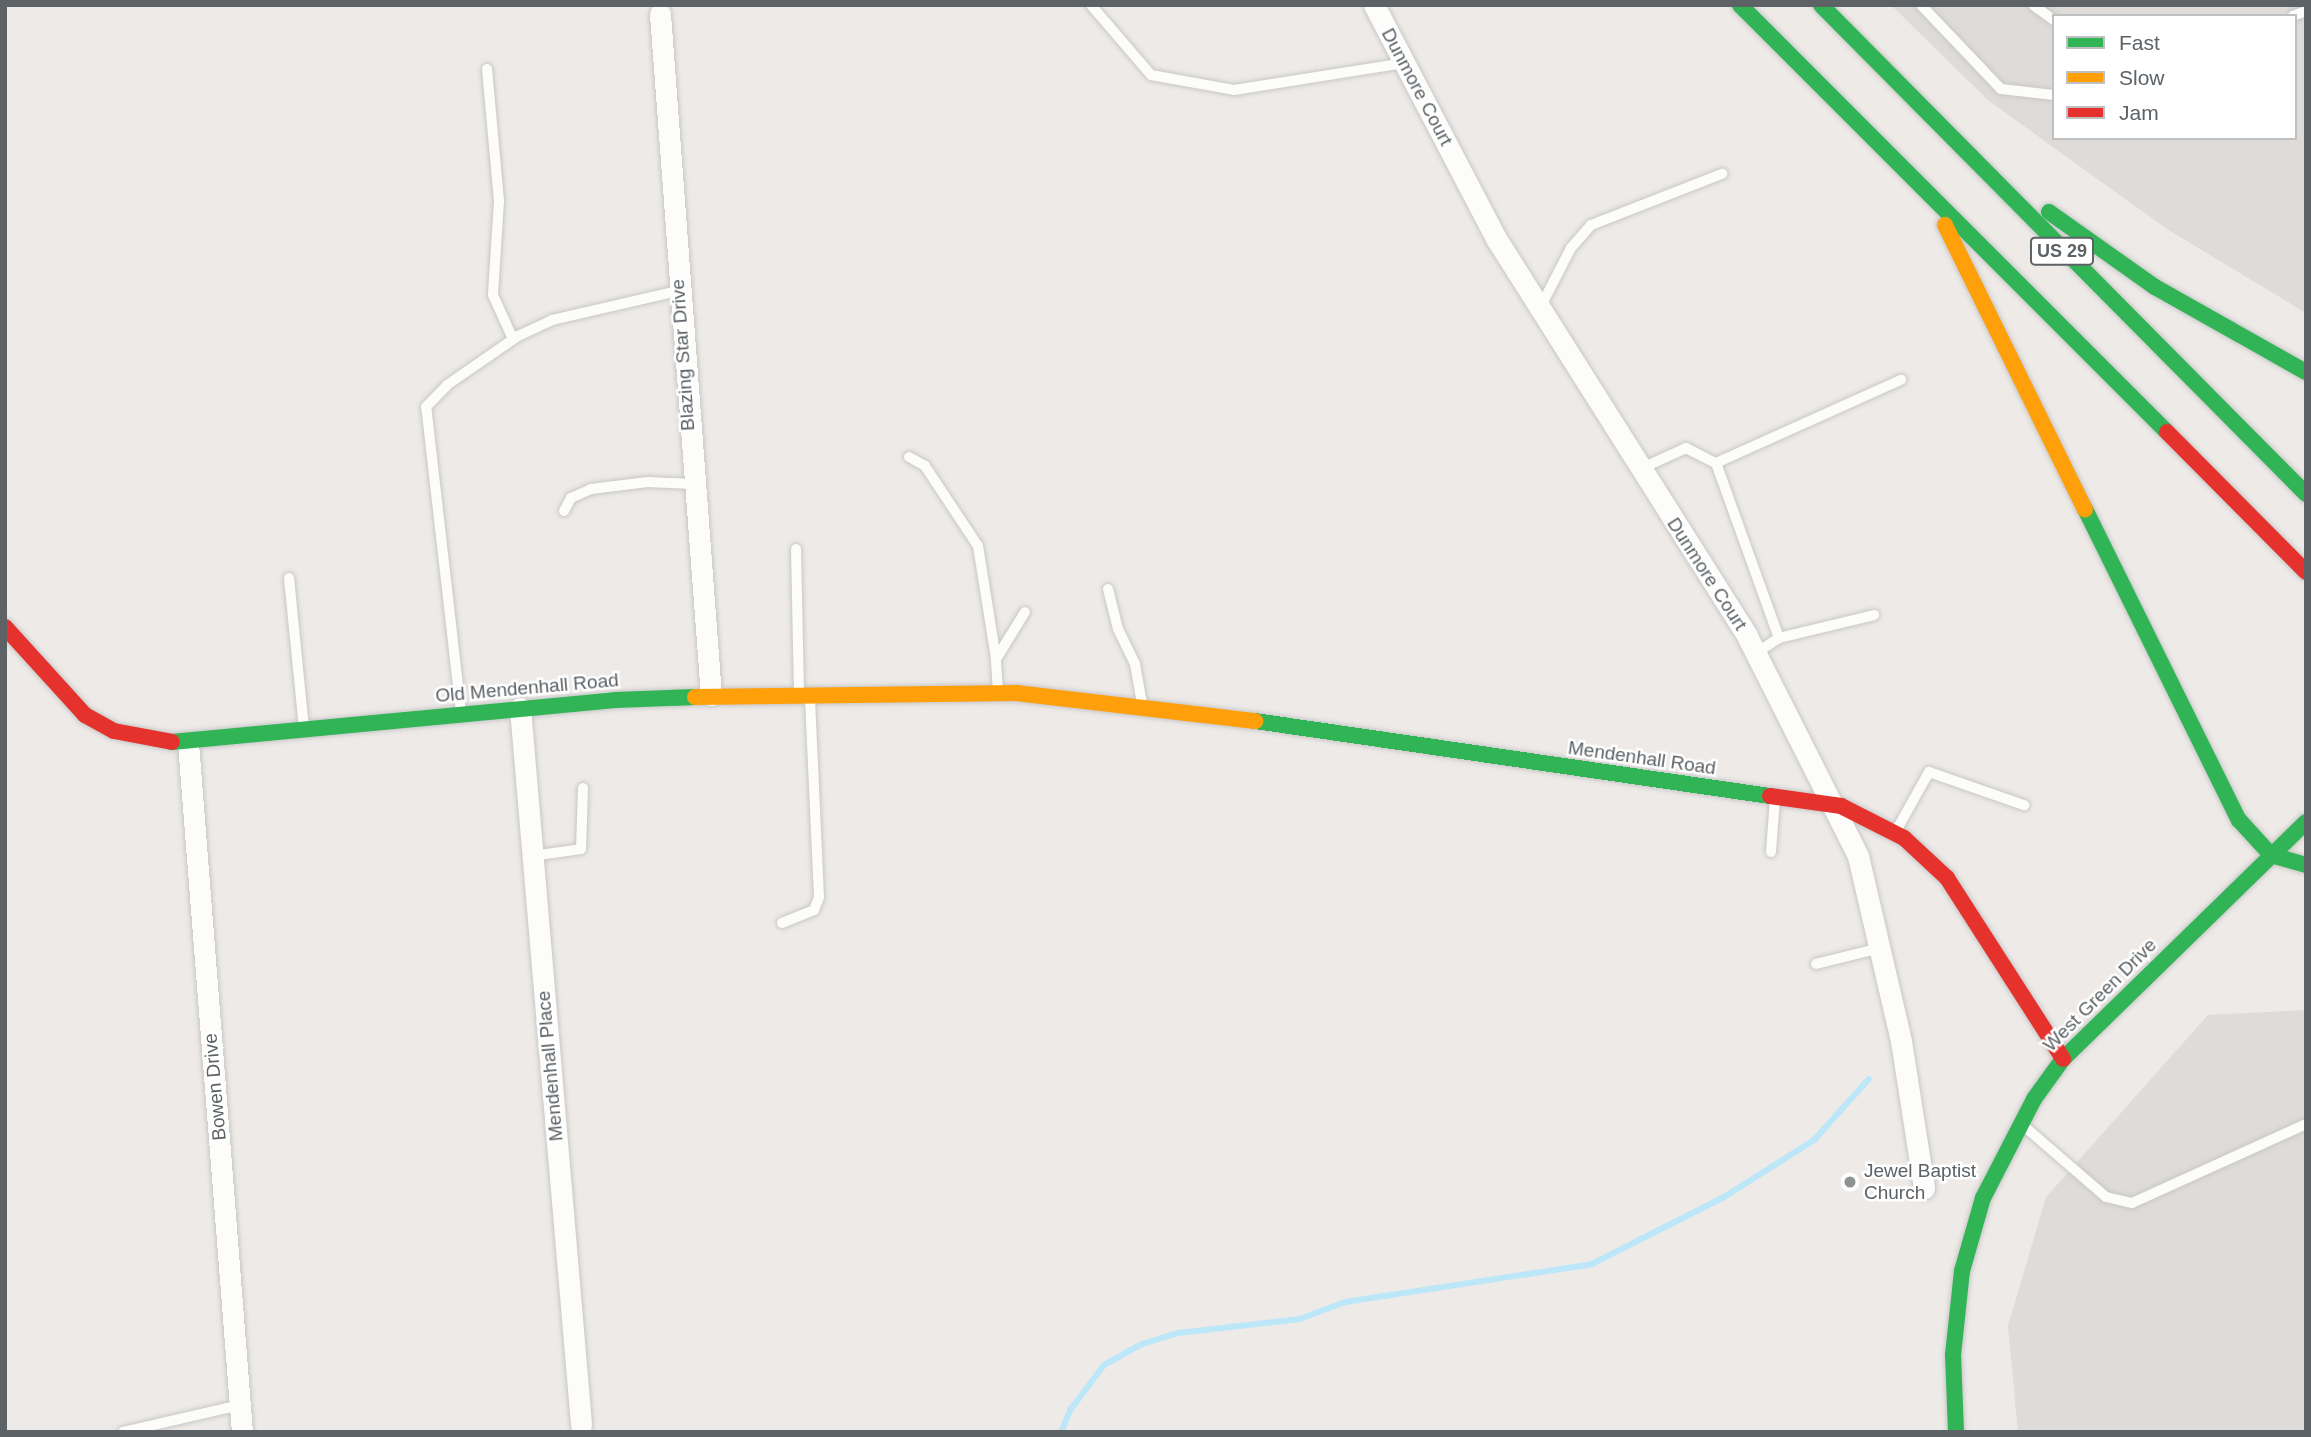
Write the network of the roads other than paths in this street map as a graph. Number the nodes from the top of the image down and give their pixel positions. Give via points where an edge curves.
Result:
1 (1091, 5) edge
2 (1374, 5) edge
3 (1740, 5) edge
4 (1821, 5) edge
5 (1922, 5) edge
6 (2033, 5) edge
7 (660, 14) dead end
8 (2052, 19) edge
9 (1404, 63) junction
10 (487, 69) dead end
11 (2052, 95) edge
12 (1962, 151) junction
13 (1722, 174) dead end
14 (1932, 198) junction
15 (678, 291) junction
16 (1539, 309) junction
17 (513, 339) junction
18 (2306, 372) edge
19 (1901, 380) dead end
20 (909, 457) dead end
21 (1716, 463) junction
22 (1640, 469) junction
23 (693, 484) junction
24 (2306, 494) edge
25 (564, 511) dead end
26 (796, 549) dead end
27 (2306, 572) edge
28 (289, 578) dead end
29 (1108, 589) dead end
30 (1025, 612) dead end
31 (1874, 615) dead end
32 (5, 627) edge
33 (1779, 638) junction
34 (1756, 653) junction
35 (996, 659) junction
36 (805, 693) junction
37 (998, 694) junction
38 (711, 695) junction
39 (1097, 699) joint
40 (1142, 705) junction
41 (520, 708) junction
42 (462, 715) junction
43 (304, 731) junction
44 (188, 743) junction
45 (583, 788) dead end
46 (1775, 799) junction
47 (1833, 805) junction
48 (2024, 805) dead end
49 (2306, 822) edge
50 (1894, 833) junction
51 (1771, 852) dead end
52 (2271, 855) junction
53 (532, 856) junction
54 (2306, 865) edge
55 (782, 923) dead end
56 (1880, 948) junction
57 (1816, 964) dead end
58 (2063, 1059) junction
59 (2020, 1123) junction
60 (2306, 1124) edge
61 (1924, 1188) dead end
62 (240, 1405) junction
63 (581, 1424) dead end
64 (123, 1432) edge
65 (242, 1432) edge
66 (1956, 1432) edge

1 - 9 lane via 1151,75 1234,90
2 - 9 street, Dunmore Court
3 - 14 main road, US 29
4 - 12 main road, US 29
5 - 11 lane via 2001,89
6 - 8 lane
7 - 15 street, Blazing Star Drive
9 - 16 street, Dunmore Court via 1497,240
10 - 17 lane via 499,201 493,295
12 - 18 main road via 2155,287
12 - 24 main road, US 29
13 - 16 lane via 1591,225 1571,248
14 - 27 main road, US 29
14 - 52 main road via 2239,820
15 - 17 lane via 552,320
15 - 23 street, Blazing Star Drive
16 - 22 street, Dunmore Court
17 - 42 lane via 447,385 432,398 424,414
19 - 21 lane
20 - 35 lane via 925,466 978,546
21 - 22 lane via 1686,448
21 - 33 lane
22 - 34 street, Dunmore Court
23 - 25 lane via 648,482 591,489 571,498
23 - 38 street, Blazing Star Drive
26 - 36 lane
28 - 43 lane
29 - 40 lane via 1118,629 1135,664
30 - 35 lane
31 - 33 lane
32 - 44 main road, Old Mendenhall Road via 85,715 114,731
33 - 34 lane
34 - 47 street, Dunmore Court
35 - 37 lane
36 - 37 main road, Old Mendenhall Road
36 - 38 main road, Old Mendenhall Road
36 - 55 lane via 819,897 814,910
37 - 39 main road, Old Mendenhall Road
38 - 41 main road, Old Mendenhall Road
39 - 40 main road, Mendenhall Road
40 - 46 main road, Mendenhall Road
41 - 42 main road, Old Mendenhall Road
41 - 53 street, Mendenhall Place
42 - 43 main road, Old Mendenhall Road
43 - 44 main road, Old Mendenhall Road
44 - 62 street, Bowen Drive
45 - 53 lane via 581,849
46 - 47 main road, Mendenhall Road
46 - 51 lane
47 - 50 main road, Mendenhall Road
47 - 56 street, Dunmore Court via 1858,856
48 - 50 lane via 1929,772
49 - 52 main road, West Green Drive
50 - 58 main road, Mendenhall Road via 1947,878
52 - 54 main road
52 - 58 main road, West Green Drive
53 - 63 street, Mendenhall Place
56 - 57 lane
56 - 61 street, Dunmore Court via 1901,1041
58 - 59 main road, West Green Drive
59 - 60 lane via 2106,1197 2132,1203
59 - 66 main road, West Green Drive via 1983,1198 1956,1313
62 - 64 lane
62 - 65 street, Bowen Drive

